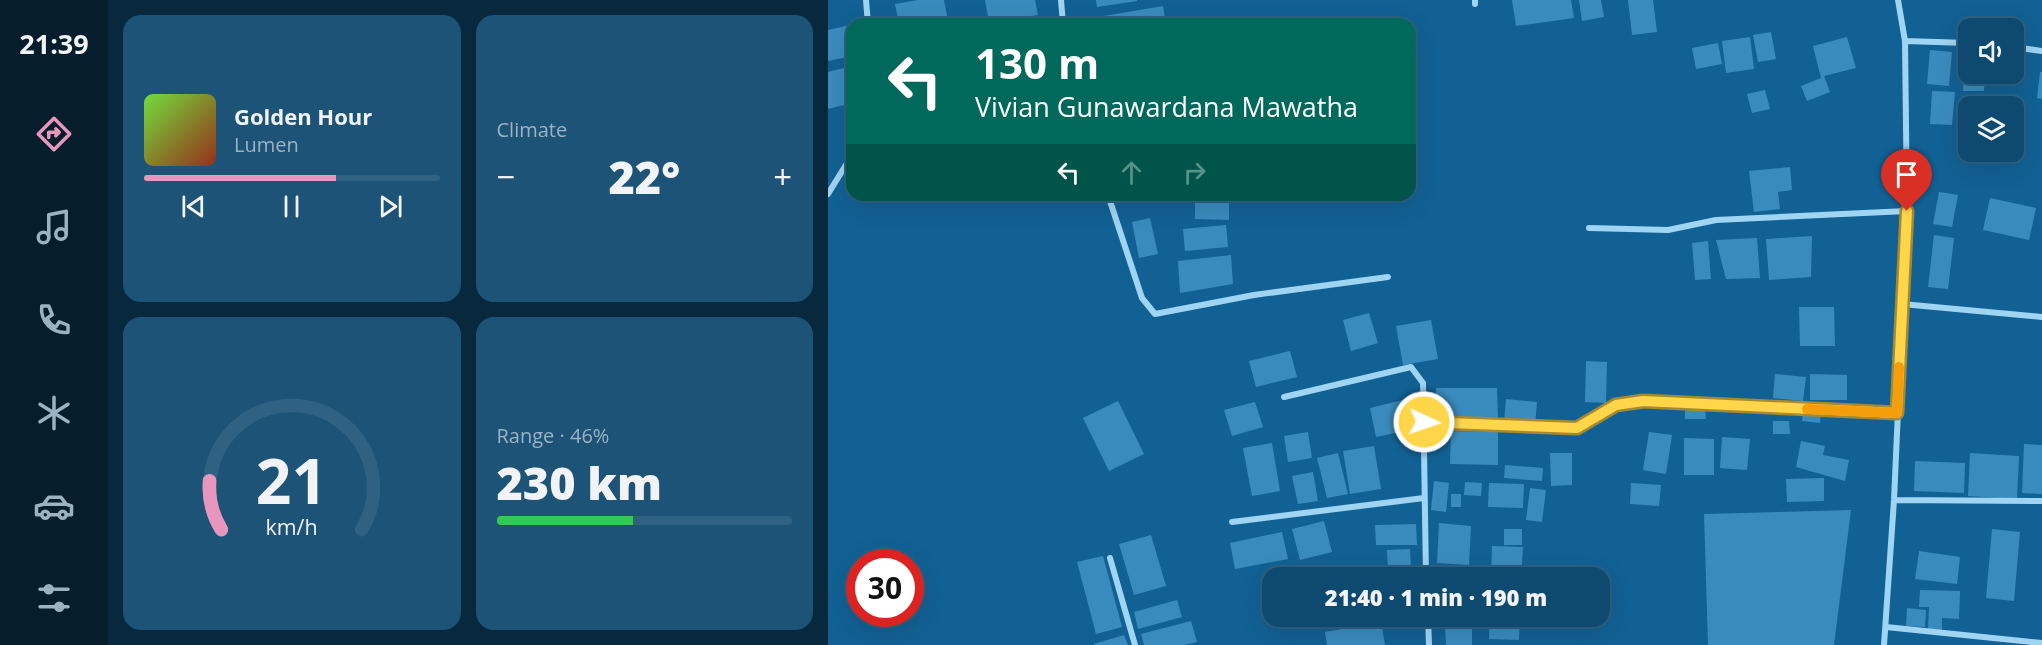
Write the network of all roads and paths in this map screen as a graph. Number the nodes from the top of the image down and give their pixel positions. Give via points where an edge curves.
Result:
1 (866, 0) edge
2 (1060, 0) edge
3 (1898, 0) edge
4 (868, 18) edge
5 (1062, 18) edge
6 (1905, 41) junction
7 (1958, 43) edge
8 (2024, 49) edge
9 (2042, 51) edge
10 (846, 166) edge
11 (828, 194) edge
12 (1110, 201) edge
13 (1907, 211) junction
14 (1589, 228) dead end
15 (1388, 277) dead end
16 (1902, 304) junction
17 (2042, 317) edge
18 (1284, 397) dead end
19 (1897, 413) junction
20 (1424, 422) junction
21 (1424, 498) junction
22 (1894, 500) junction
23 (2042, 501) edge
24 (1232, 522) dead end
25 (1110, 558) dead end
26 (1426, 567) edge
27 (1428, 627) edge
28 (1886, 627) junction
29 (2042, 643) edge
30 (1135, 645) edge
31 (1428, 645) edge
32 (1884, 645) edge

1 - 4 street
2 - 5 street
3 - 6 street
6 - 7 street
6 - 13 street
8 - 9 street
10 - 11 street
12 - 15 street via 1142,298 1155,314 1254,295
13 - 14 street via 1716,220 1668,230
13 - 16 street
16 - 17 street
16 - 19 street
18 - 20 street via 1411,368 1423,383
19 - 20 street via 1643,401 1616,405 1577,428
19 - 22 street
20 - 21 street
21 - 24 street
21 - 26 street
22 - 23 street
22 - 28 street
25 - 30 street
27 - 31 street
28 - 29 street
28 - 32 street

